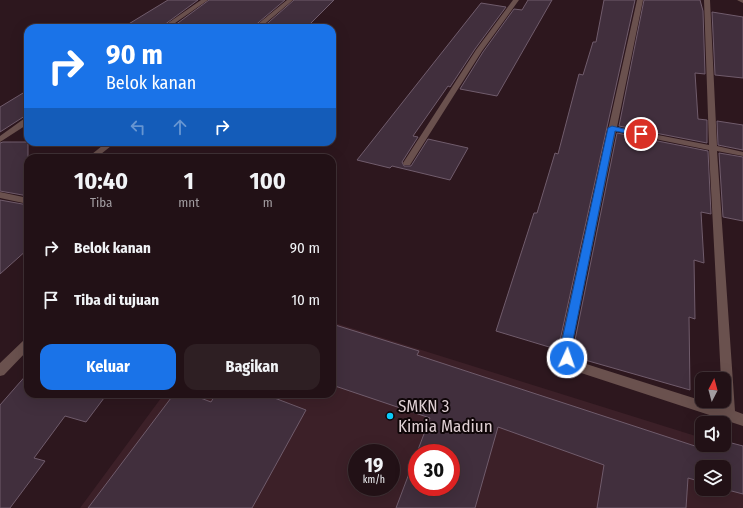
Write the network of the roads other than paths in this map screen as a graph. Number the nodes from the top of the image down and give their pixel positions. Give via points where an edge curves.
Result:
1 (205, 0) edge
2 (290, 0) edge
3 (516, 0) edge
4 (640, 0) edge
5 (707, 0) edge
6 (740, 0) edge
7 (743, 1) edge
8 (170, 24) edge
9 (261, 24) edge
10 (24, 123) edge
11 (612, 128) junction
12 (0, 140) edge
13 (107, 146) edge
14 (713, 149) junction
15 (96, 154) edge
16 (743, 154) edge
17 (407, 163) dead end
18 (0, 194) edge
19 (24, 200) edge
20 (24, 347) edge
21 (0, 371) edge
22 (729, 415) junction
23 (743, 420) edge

1 - 8 street
2 - 9 street
3 - 17 street via 479,50
4 - 11 street
5 - 14 street
6 - 7 street
10 - 12 street
11 - 14 street
11 - 22 street via 566,345 567,358 578,367
13 - 15 street
14 - 16 street
14 - 22 street
18 - 19 street
20 - 21 street
22 - 23 street

